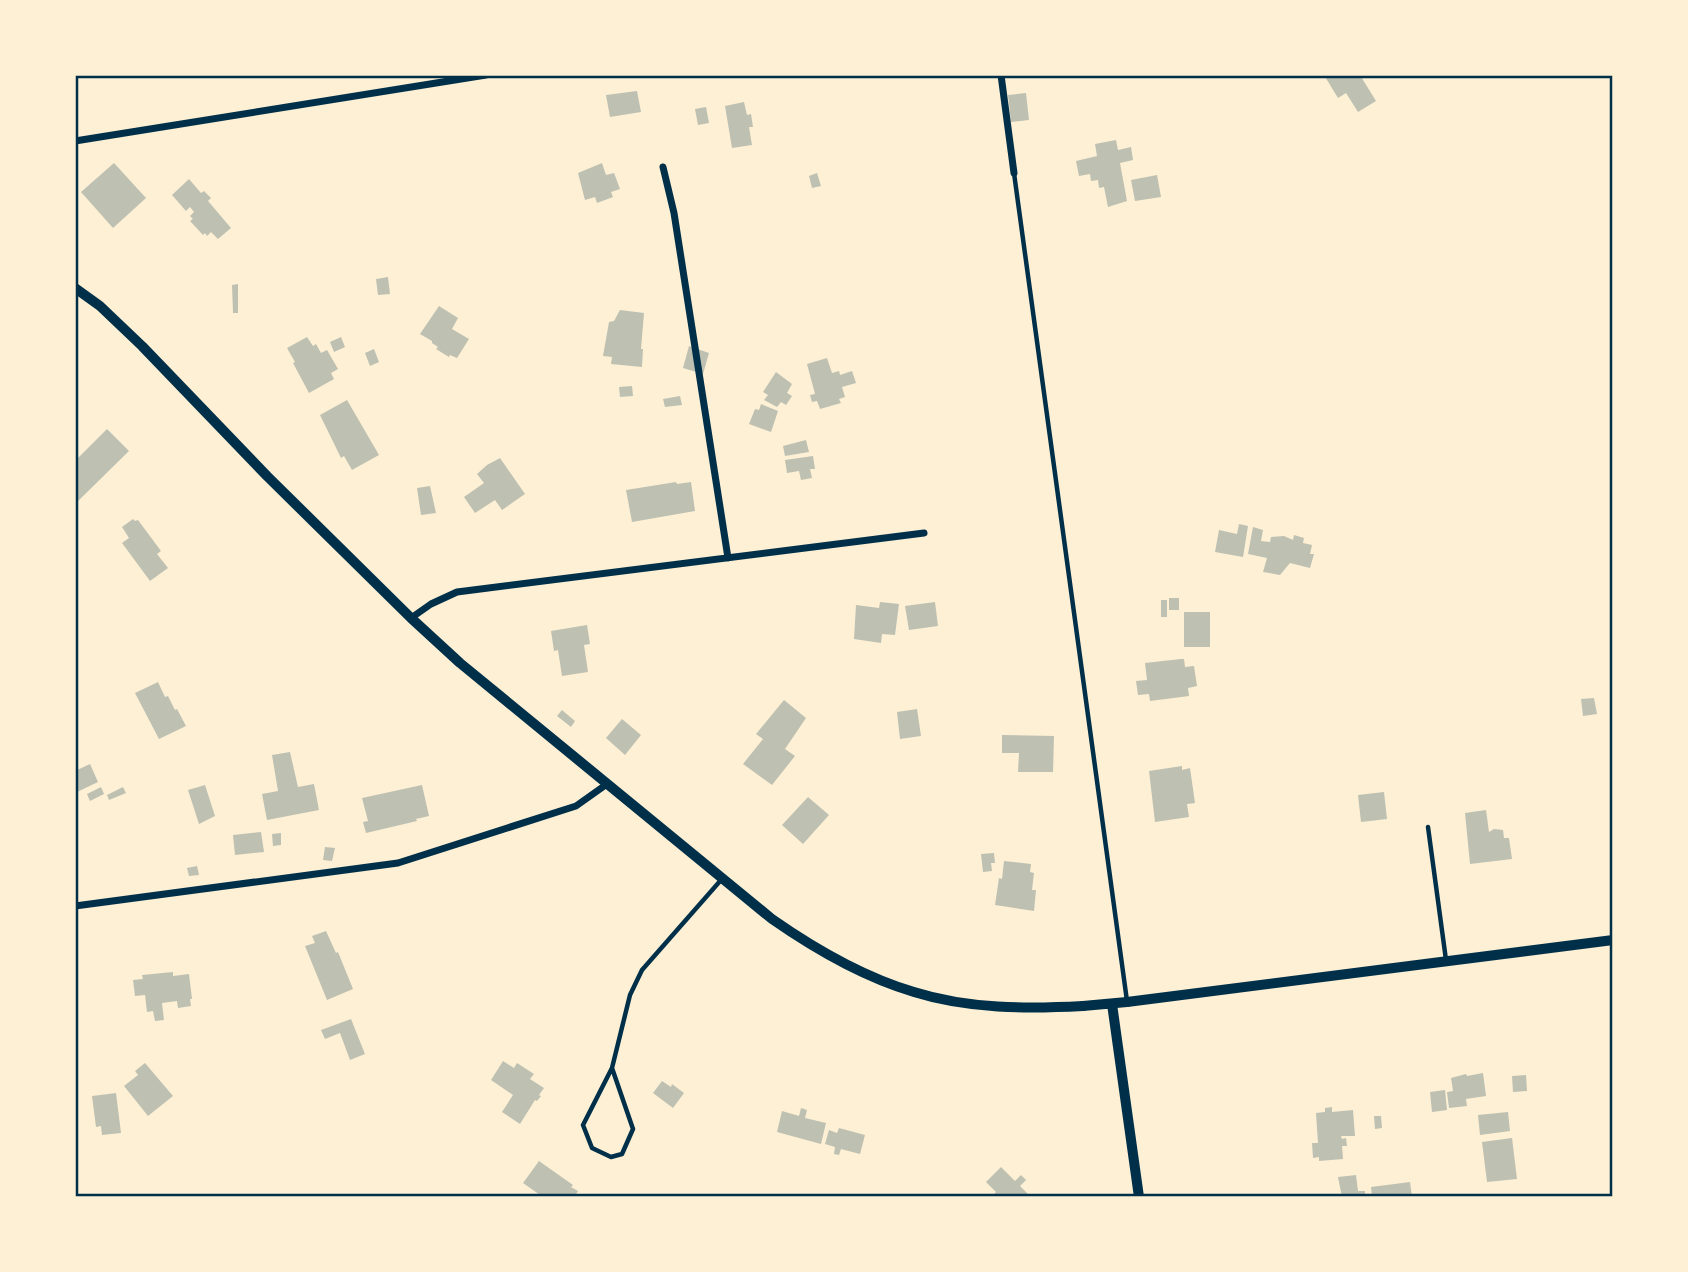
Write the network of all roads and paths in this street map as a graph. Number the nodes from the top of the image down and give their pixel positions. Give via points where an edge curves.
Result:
1 (486, 75) edge
2 (1002, 75) edge
3 (480, 76) edge
4 (75, 141) edge
5 (663, 167) dead end
6 (1014, 173) joint
7 (75, 288) edge
8 (924, 533) dead end
9 (727, 558) junction
10 (411, 618) junction
11 (607, 784) junction
12 (1428, 827) dead end
13 (721, 880) junction
14 (75, 906) edge
15 (1613, 940) edge
16 (1446, 961) junction
17 (1128, 1002) junction
18 (1112, 1004) junction
19 (1083, 1006) joint
20 (612, 1068) junction
21 (1139, 1197) edge

1 - 3 street
2 - 6 street
3 - 4 street
5 - 9 street
6 - 17 lane
7 - 10 main road via 142,346
8 - 9 street
9 - 10 street via 457,592
10 - 11 main road
11 - 13 main road
11 - 14 street via 576,806 398,863
12 - 16 lane
13 - 19 main road via 812,946 914,992 985,1006
13 - 20 lane via 642,970 630,995
15 - 16 main road
16 - 17 main road
17 - 18 street
18 - 19 street
18 - 21 street
20 - 20 lane via 583,1125 592,1148 611,1157 622,1154 633,1129

